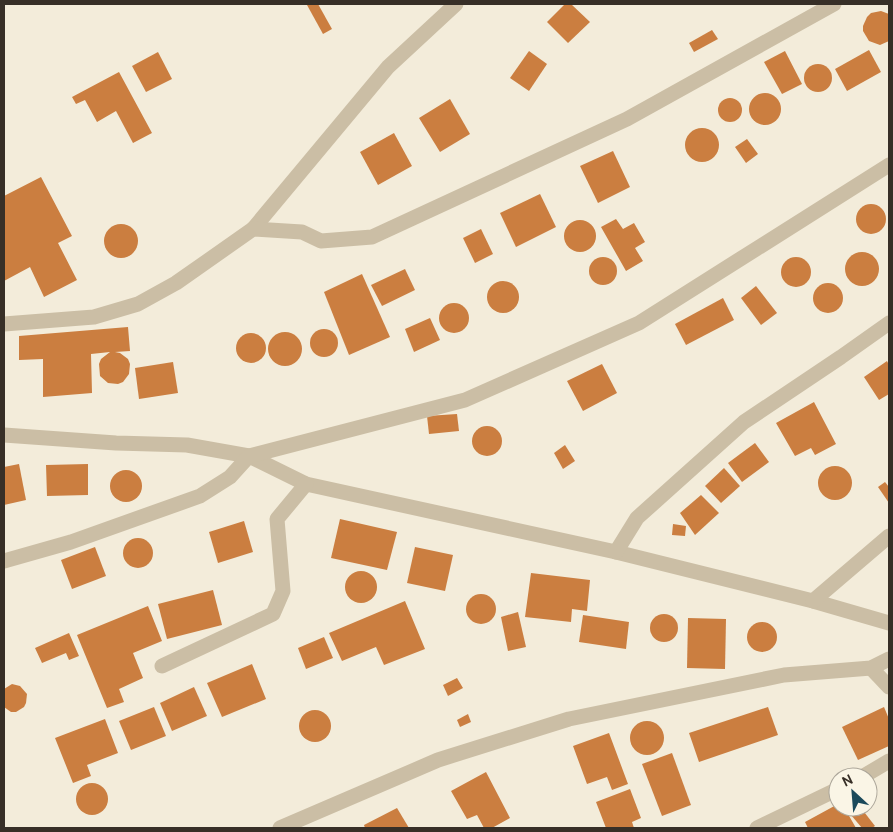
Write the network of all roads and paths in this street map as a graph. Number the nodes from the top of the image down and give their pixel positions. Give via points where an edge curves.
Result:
1 (456, 4) edge
2 (834, 4) edge
3 (889, 165) edge
4 (253, 229) junction
5 (889, 322) edge
6 (4, 324) edge
7 (4, 435) edge
8 (249, 456) junction
9 (306, 484) junction
10 (889, 536) edge
11 (616, 552) junction
12 (4, 561) edge
13 (813, 601) junction
14 (889, 624) edge
15 (889, 659) edge
16 (162, 666) dead end
17 (870, 668) junction
18 (889, 687) edge
19 (889, 761) edge
20 (878, 768) edge
21 (828, 794) edge
22 (280, 828) edge
23 (757, 828) edge

1 - 4 street via 388,67
2 - 4 street via 627,119 372,237 321,241 302,232
3 - 8 street via 640,323 465,400
4 - 6 street via 176,283 138,304 94,317
5 - 11 street via 744,422 637,518
7 - 8 street via 187,446
8 - 9 street
8 - 12 street via 230,478 200,496 71,542
9 - 11 street
9 - 16 street via 277,519 283,591 273,614
10 - 13 street
11 - 13 street
13 - 14 street
15 - 17 street
17 - 18 street
17 - 22 street via 784,674 569,719 438,760
19 - 20 street
21 - 23 street

